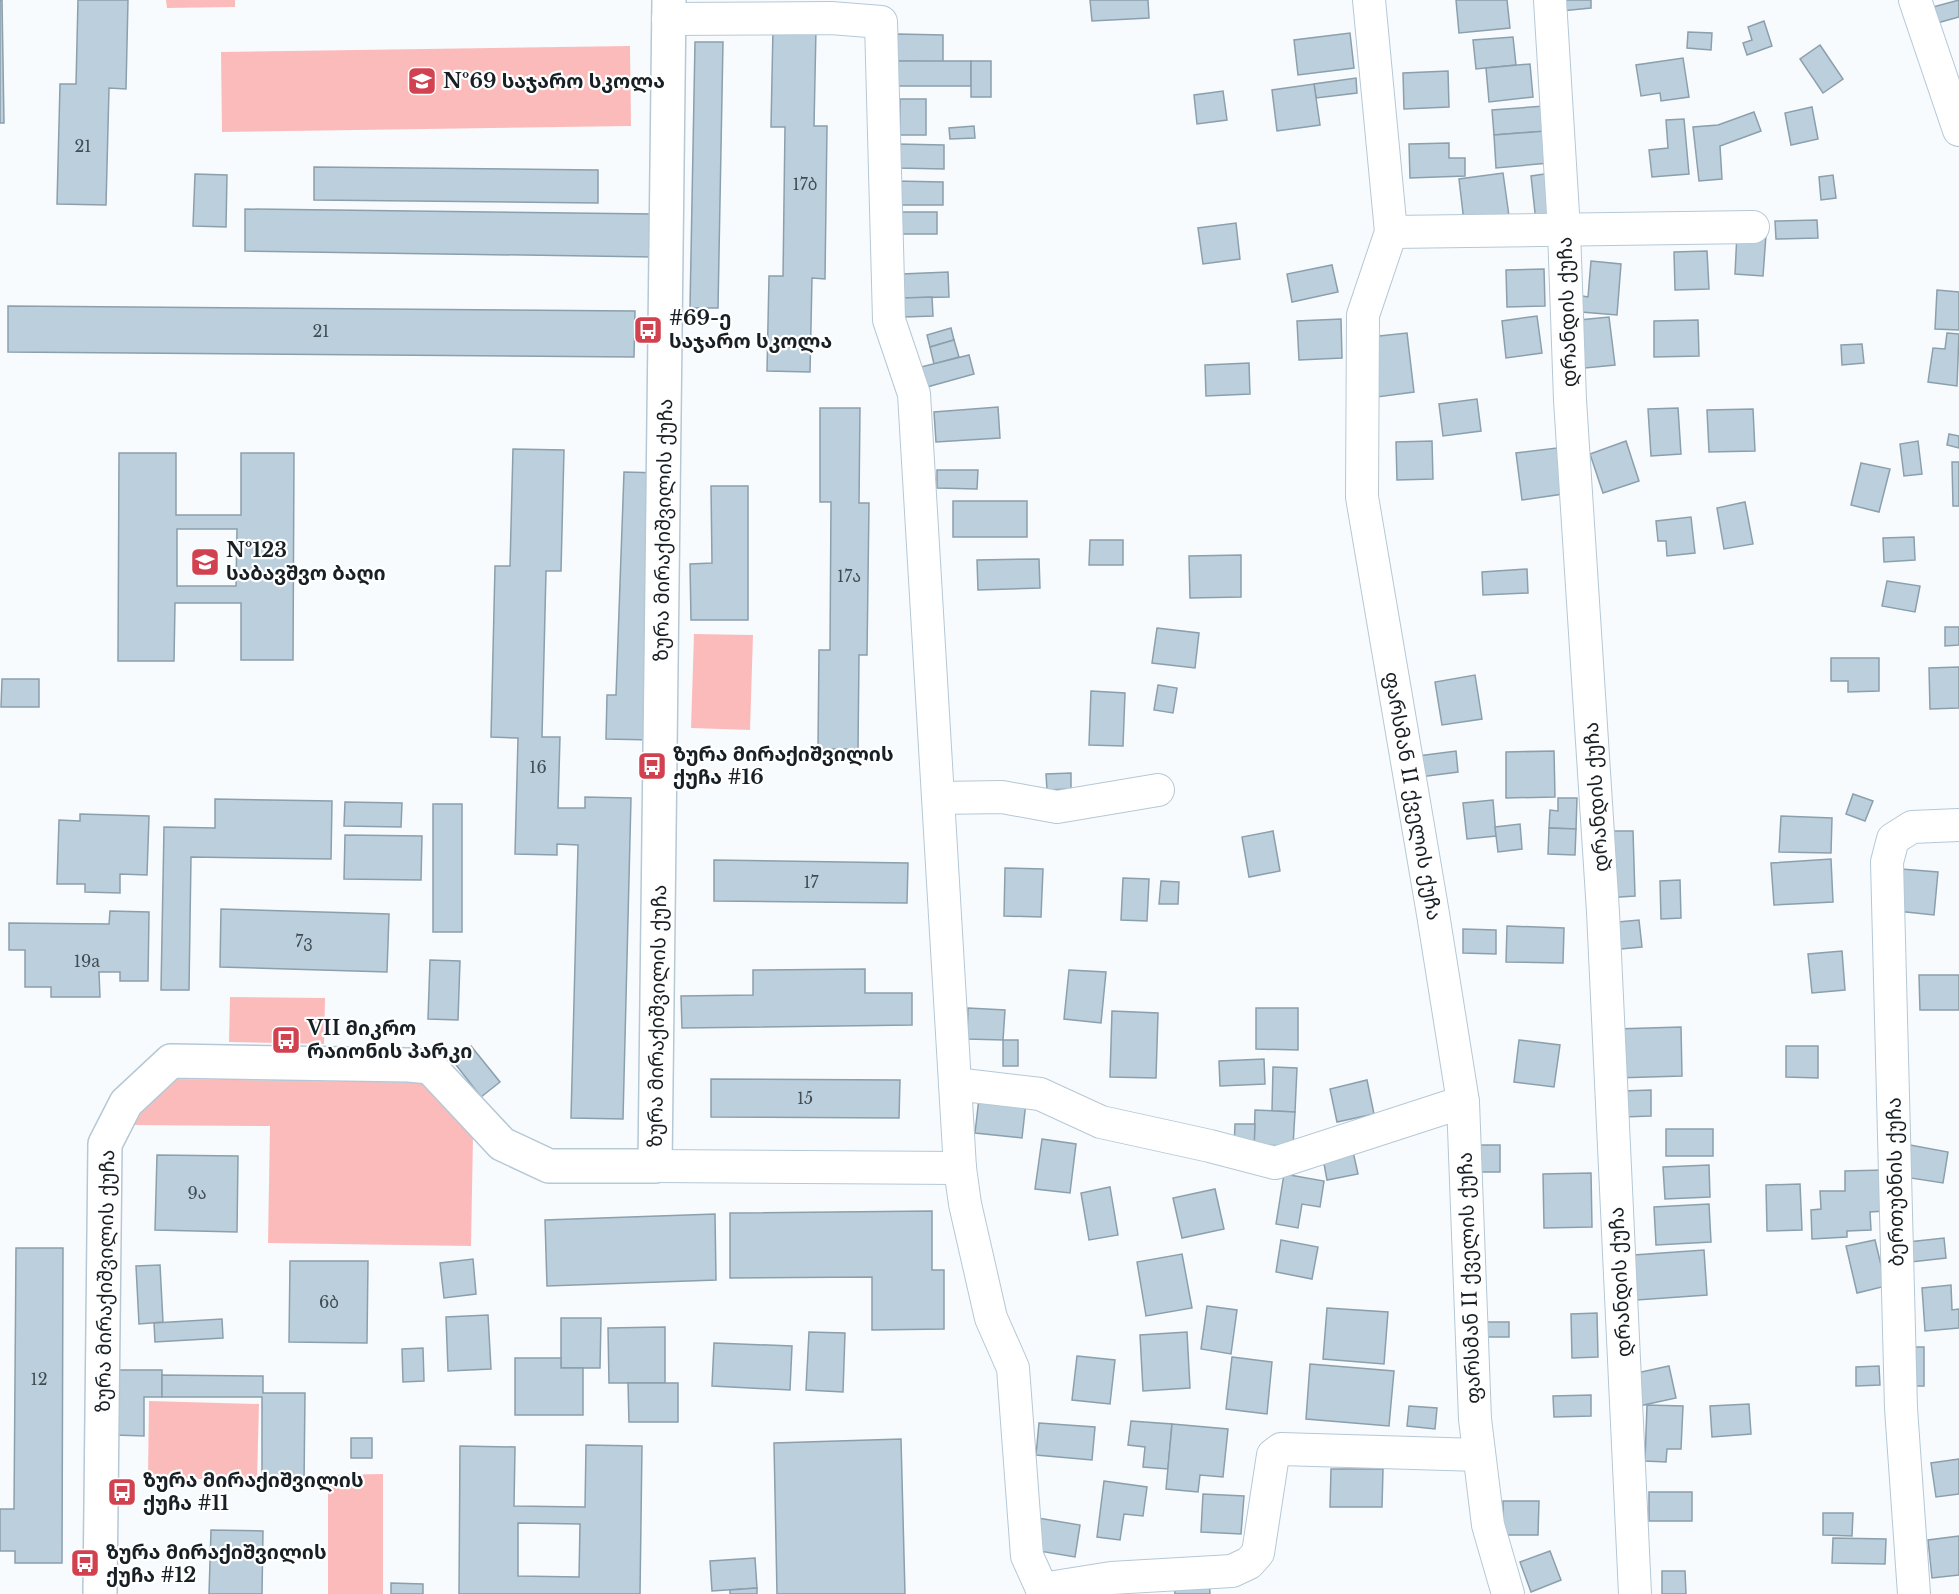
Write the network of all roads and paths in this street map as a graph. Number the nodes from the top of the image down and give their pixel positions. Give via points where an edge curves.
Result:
1 (1369, 0) edge
2 (1550, 0) edge
3 (1915, 0) edge
4 (668, 9) edge
5 (1959, 130) edge
6 (1753, 227) dead end
7 (1564, 230) junction
8 (1390, 232) junction
9 (1158, 790) dead end
10 (939, 798) junction
11 (1959, 825) edge
12 (955, 1084) junction
13 (1463, 1102) junction
14 (656, 1166) junction
15 (960, 1168) junction
16 (1479, 1455) junction
17 (1043, 1592) edge
18 (100, 1594) edge
19 (1508, 1594) edge
20 (1635, 1594) edge
21 (1914, 1594) edge

1 - 8 street, ფარსმან II ქველის ქუჩა
2 - 7 street, დრანდის ქუჩა
3 - 5 street
4 - 10 street via 881,22 889,320 914,394
4 - 14 street, ზურა მირაქიშვილის ქუჩა
6 - 7 street
7 - 8 street
7 - 20 street, დრანდის ქუჩა via 1570,400 1603,912
8 - 13 street, ფარსმან II ქველის ქუჩა via 1363,315 1362,497
9 - 10 street via 1057,807 1002,797
10 - 12 street
11 - 21 street, ბერთუბნის ქუჩა via 1912,827 1893,839 1887,862 1901,1408
12 - 13 street via 1040,1094 1101,1122 1275,1163
12 - 15 street
13 - 16 street, ფარსმან II ქველის ქუჩა via 1474,1419
14 - 15 street
14 - 18 street, ზურა მირაქიშვილის ქუჩა via 549,1166 538,1162 501,1144 430,1067 171,1061 126,1103 105,1144
15 - 17 street via 991,1318 1013,1368 1027,1556
16 - 17 street via 1281,1449 1273,1455 1258,1552 1249,1563 1232,1572 1110,1578
16 - 19 street, ფარსმან II ქველის ქუჩა via 1488,1525

